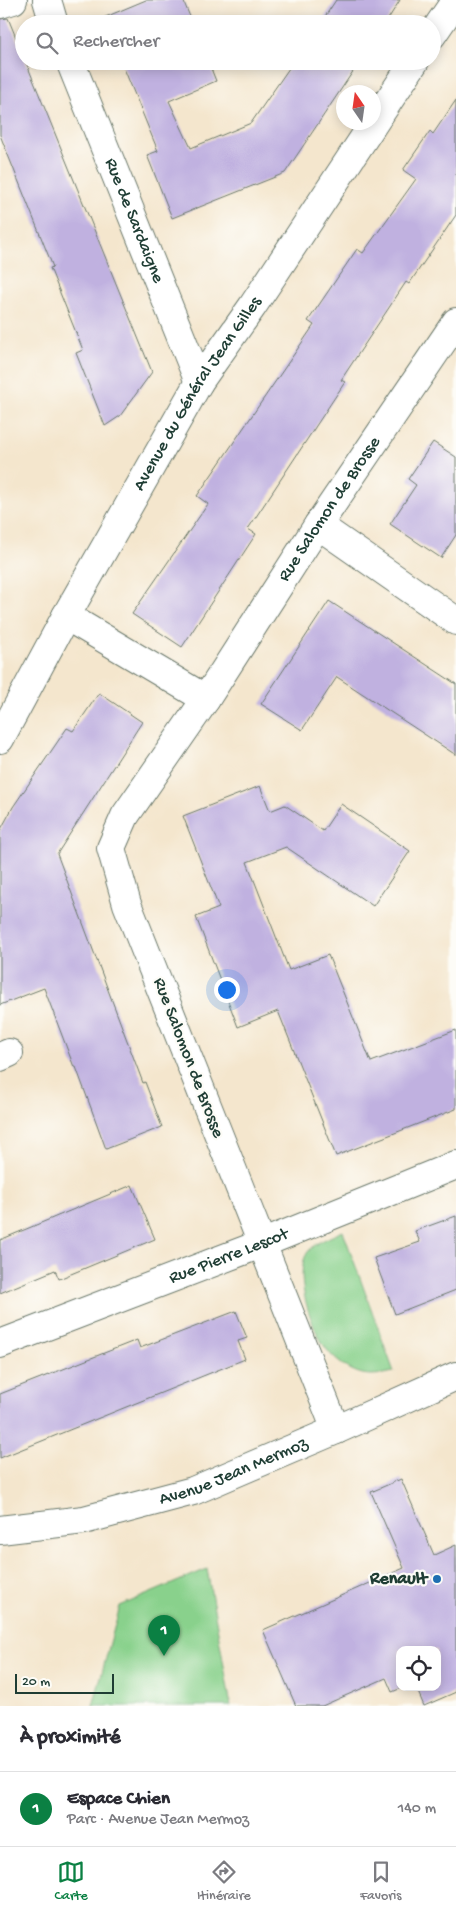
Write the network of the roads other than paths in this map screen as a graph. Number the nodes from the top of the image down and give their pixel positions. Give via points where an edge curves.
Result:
1 (13, 0) edge
2 (47, 0) edge
3 (456, 0) edge
4 (0, 4) edge
5 (51, 15) edge
6 (441, 22) edge
7 (74, 70) edge
8 (409, 70) edge
9 (456, 322) edge
10 (199, 382) junction
11 (318, 525) junction
12 (66, 616) junction
13 (456, 621) edge
14 (206, 699) junction
15 (0, 739) edge
16 (456, 1165) edge
17 (261, 1244) junction
18 (0, 1344) edge
19 (456, 1376) edge
20 (336, 1430) junction
21 (0, 1530) edge

1 - 4 street
2 - 5 street
3 - 6 street
7 - 10 street, Rue de Sardaigne
8 - 10 street, Avenue du Général Jean Gilles
9 - 11 street, Rue Salomon de Brosse
10 - 12 street, Avenue du Général Jean Gilles
11 - 13 street
11 - 14 street, Rue Salomon de Brosse
12 - 14 street
12 - 15 street, Avenue du Général Jean Gilles
14 - 17 street, Rue Salomon de Brosse via 125,816 111,848 127,904
16 - 17 street, Rue Pierre Lescot
17 - 18 street, Rue Pierre Lescot
17 - 20 street, Rue Salomon de Brosse
19 - 20 street, Avenue Jean Mermoz
20 - 21 street, Avenue Jean Mermoz via 171,1498 84,1520

